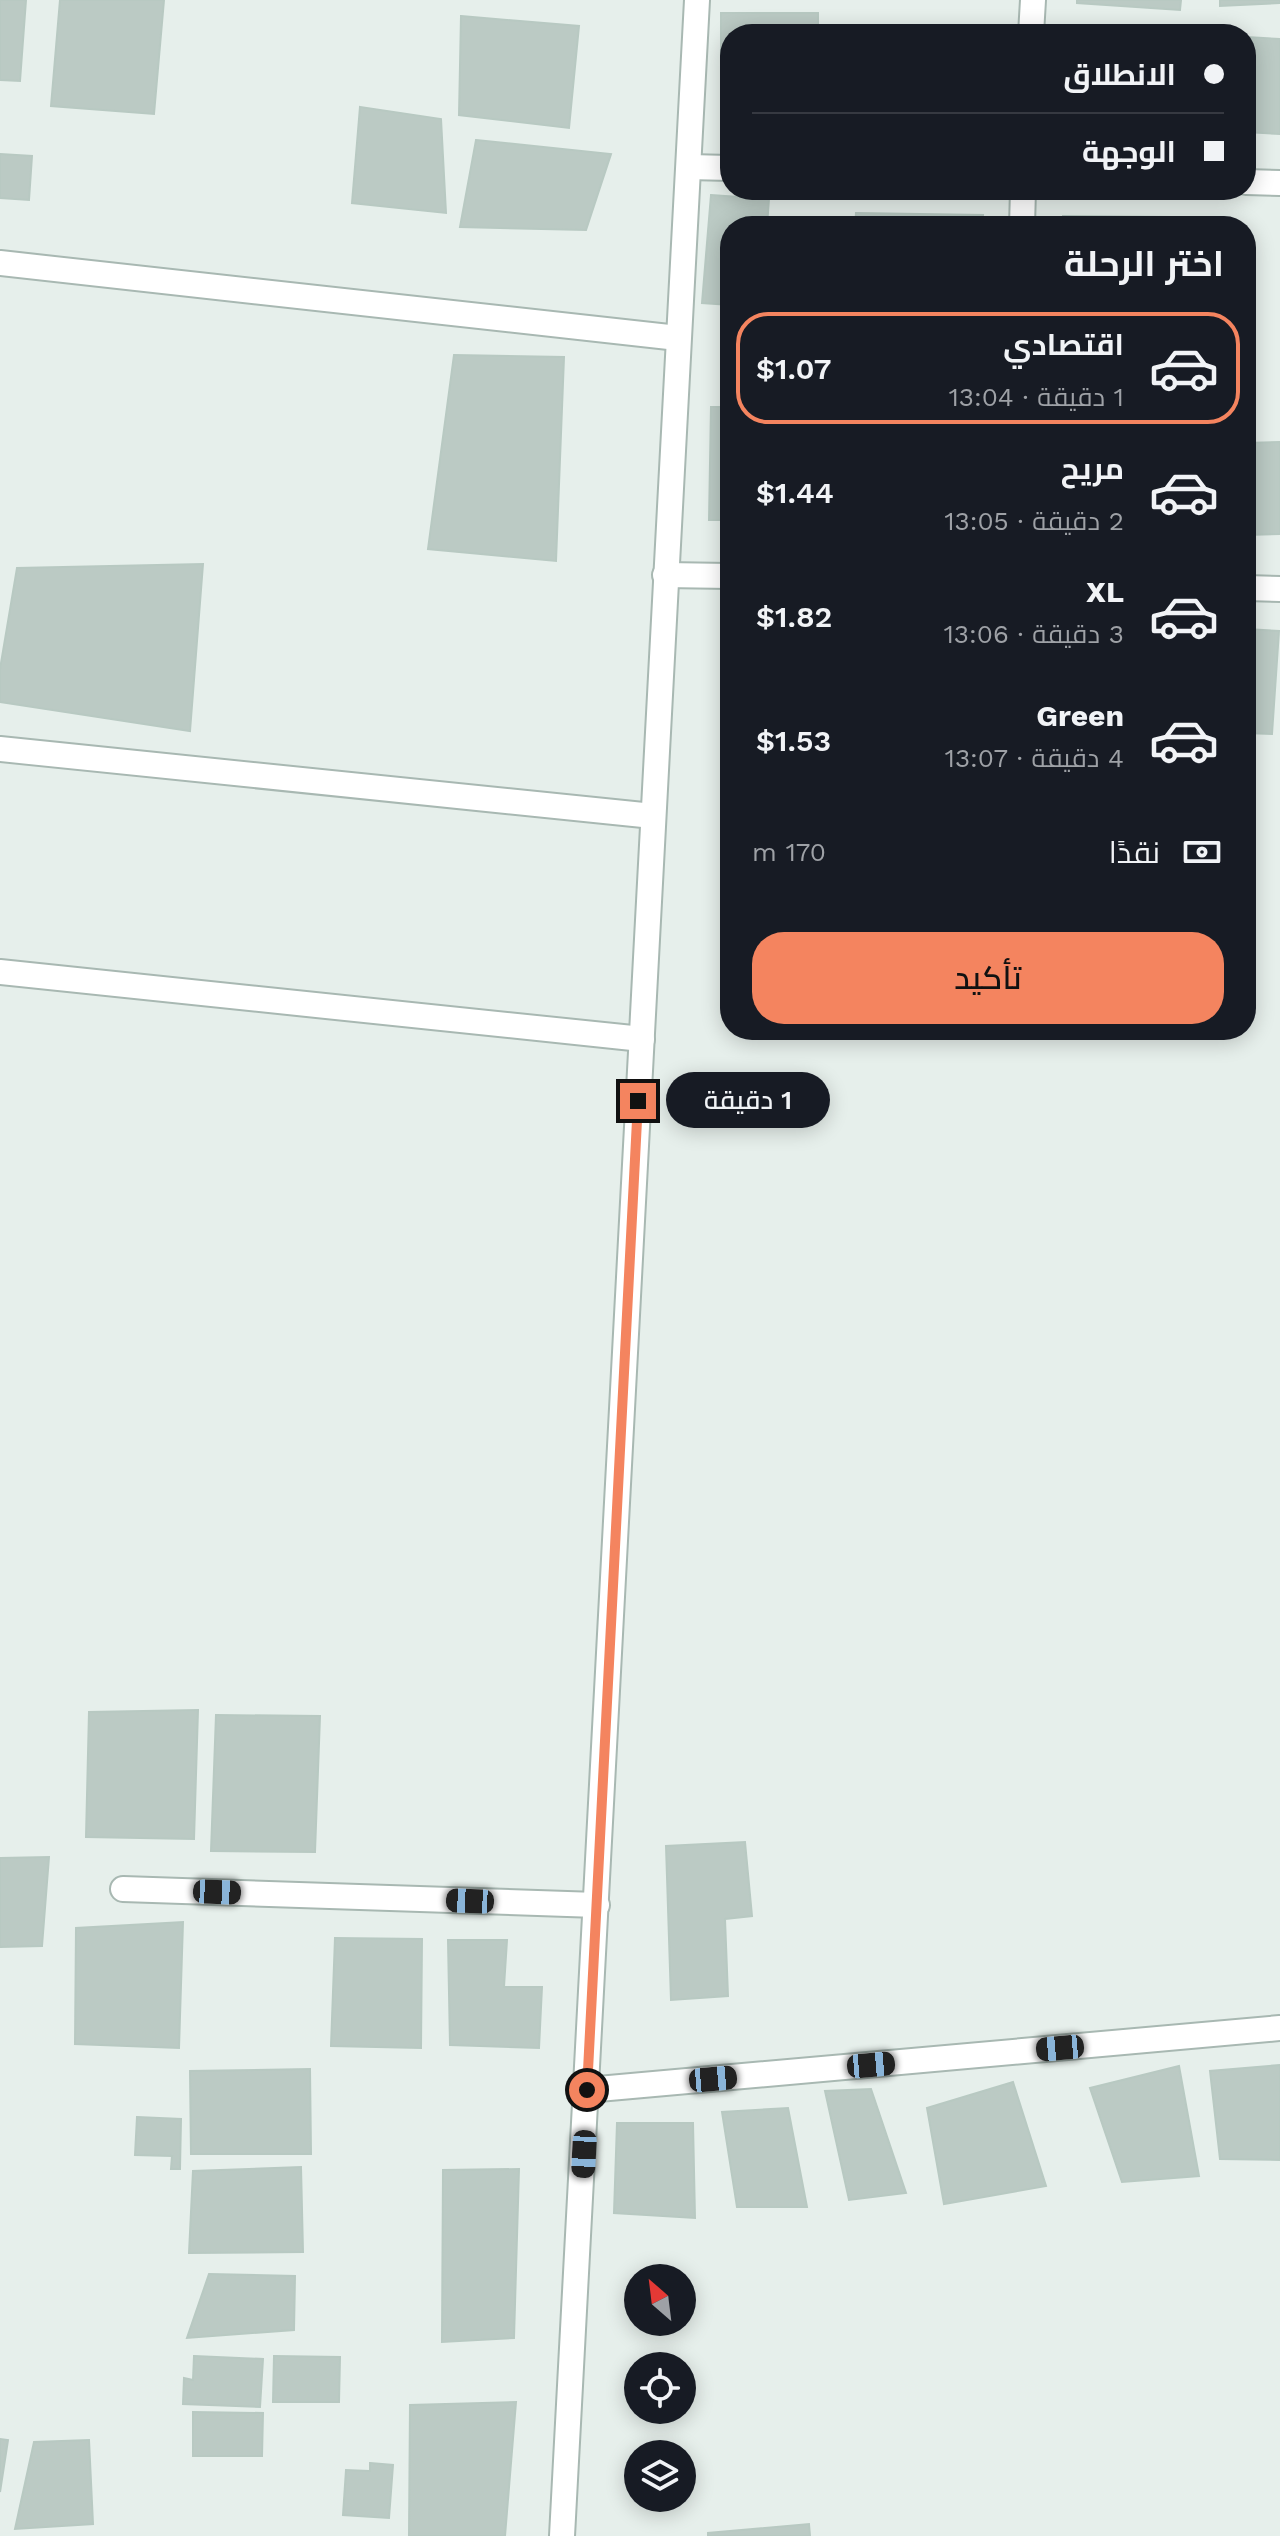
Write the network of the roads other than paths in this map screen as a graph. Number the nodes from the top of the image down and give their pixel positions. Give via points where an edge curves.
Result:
1 (697, 0) edge
2 (1033, 0) edge
3 (1032, 24) edge
4 (689, 167) junction
5 (720, 168) edge
6 (1256, 182) edge
7 (1280, 183) edge
8 (0, 263) edge
9 (678, 338) junction
10 (665, 575) junction
11 (720, 576) edge
12 (1256, 588) edge
13 (1280, 589) edge
14 (0, 749) edge
15 (653, 816) junction
16 (0, 972) edge
17 (642, 1039) junction
18 (123, 1889) dead end
19 (597, 1905) junction
20 (1280, 2028) edge
21 (587, 2090) junction
22 (562, 2536) edge

1 - 4 street
2 - 3 street
4 - 5 street
4 - 9 street
6 - 7 street
8 - 9 street
9 - 10 street
10 - 11 street
10 - 15 street
12 - 13 street
14 - 15 street
15 - 17 street
16 - 17 street
17 - 19 street
18 - 19 street
19 - 21 street
20 - 21 street
21 - 22 street

